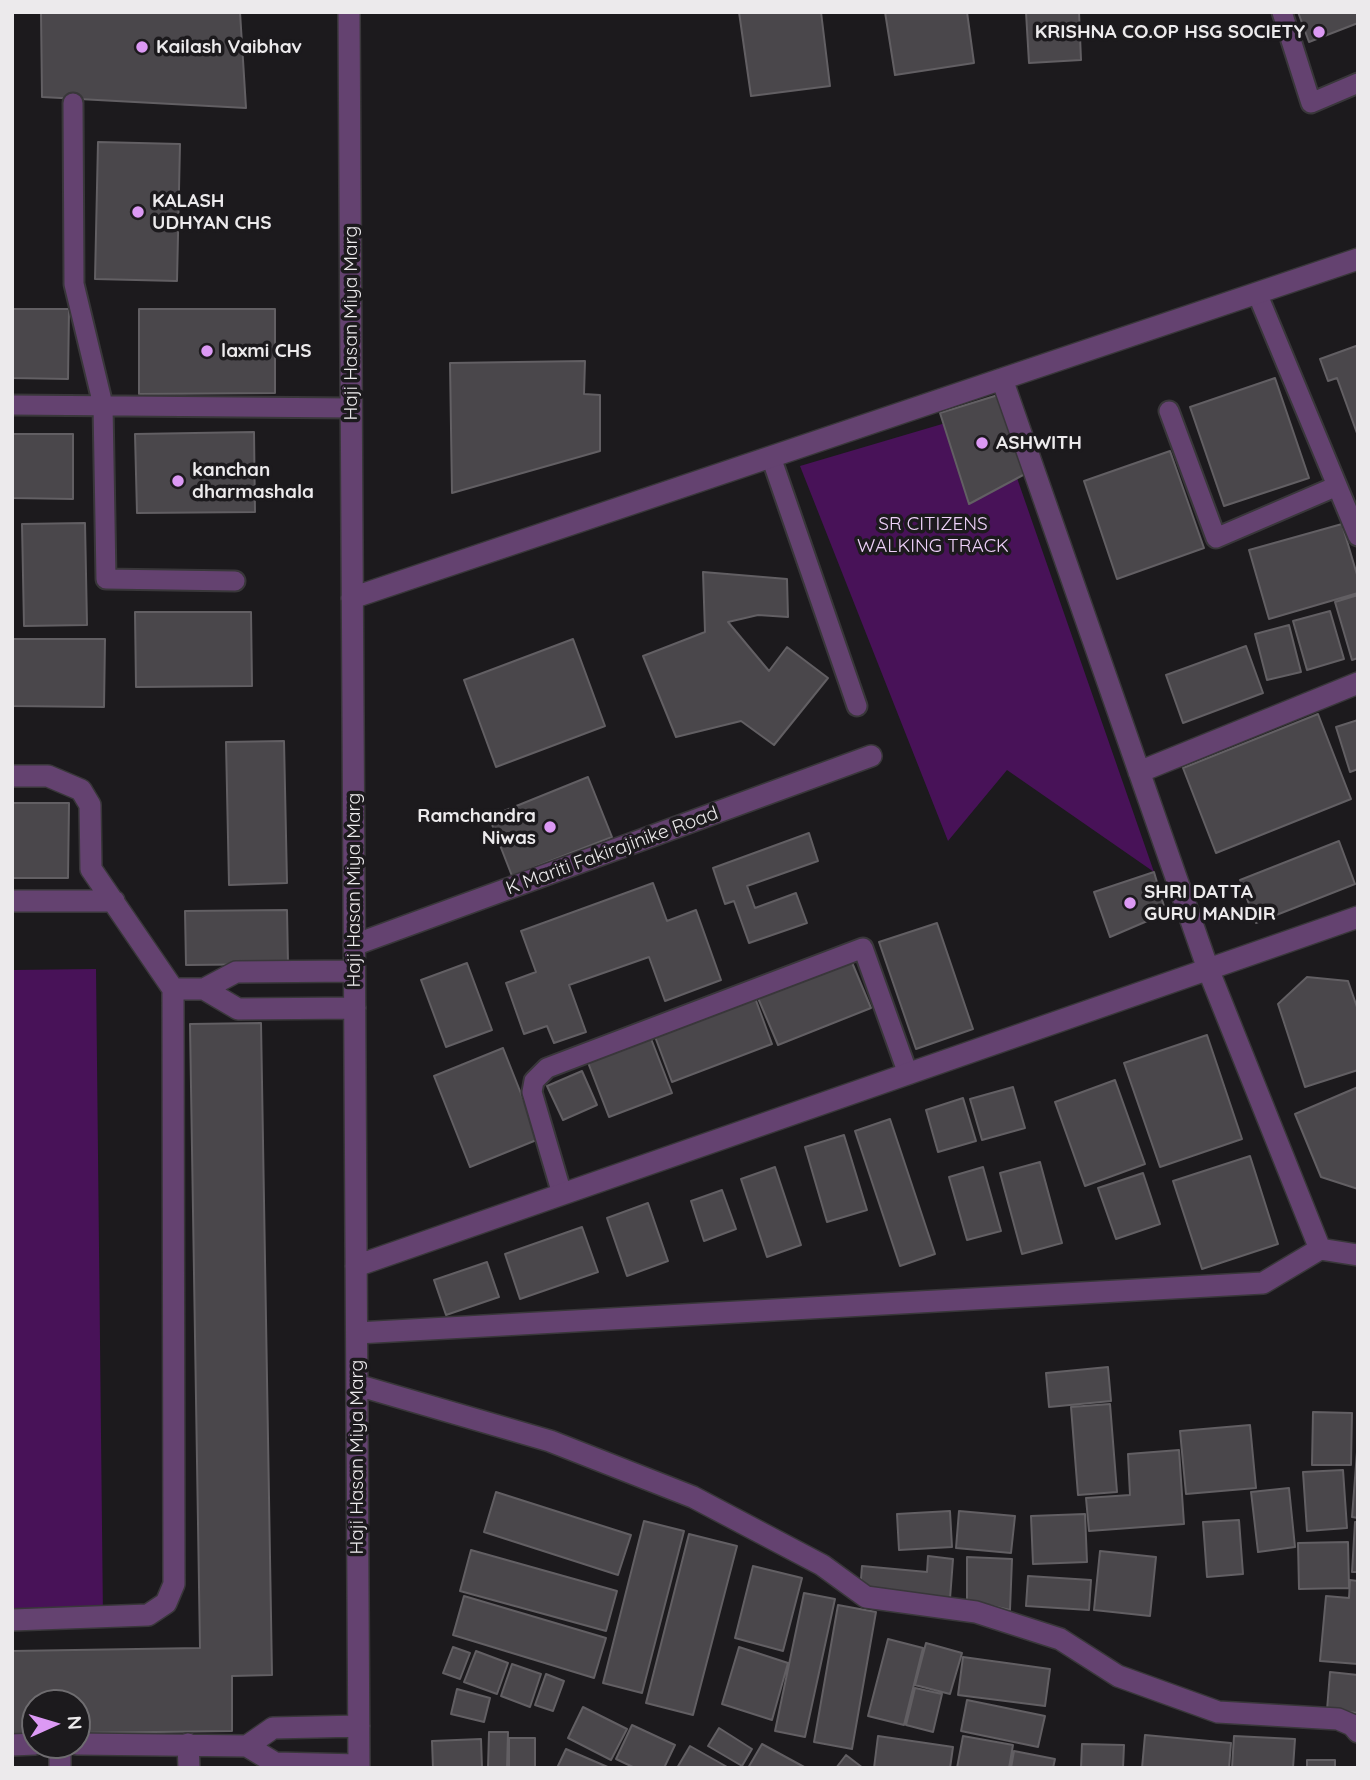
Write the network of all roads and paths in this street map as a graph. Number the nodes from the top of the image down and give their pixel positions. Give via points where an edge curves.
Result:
1 (349, 12) edge
2 (1282, 12) edge
3 (1358, 83) edge
4 (73, 103) dead end
5 (1358, 258) edge
6 (1257, 293) junction
7 (1002, 379) junction
8 (12, 405) edge
9 (103, 405) junction
10 (351, 408) junction
11 (1169, 411) dead end
12 (771, 457) junction
13 (1337, 486) junction
14 (1358, 536) edge
15 (235, 581) dead end
16 (352, 598) junction
17 (1358, 683) edge
18 (857, 706) dead end
19 (871, 756) dead end
20 (1139, 772) junction
21 (12, 776) edge
22 (12, 901) edge
23 (114, 901) junction
24 (1358, 917) edge
25 (354, 945) junction
26 (1208, 969) junction
27 (354, 971) junction
28 (173, 989) junction
29 (204, 989) junction
30 (355, 1008) junction
31 (908, 1074) junction
32 (562, 1194) junction
33 (1320, 1248) junction
34 (1358, 1255) edge
35 (356, 1266) junction
36 (357, 1333) junction
37 (357, 1385) junction
38 (12, 1620) edge
39 (359, 1726) junction
40 (1358, 1732) edge
41 (91, 1744) edge
42 (188, 1744) junction
43 (247, 1746) junction
44 (359, 1766) edge
45 (188, 1768) edge

1 - 10 street, Haji Hasan Miya Marg
2 - 3 lane via 1311,103
4 - 9 lane via 74,284
5 - 6 street
6 - 7 street
6 - 13 lane
7 - 12 street
7 - 20 street
8 - 9 lane
9 - 10 lane
9 - 15 lane via 106,579
10 - 16 street, Haji Hasan Miya Marg
11 - 13 lane via 1216,538
12 - 16 street
12 - 18 lane
13 - 14 lane
16 - 25 street, Haji Hasan Miya Marg
17 - 20 street
19 - 25 street, K Mariti Fakirajinike Road
20 - 26 street
21 - 23 street via 48,776 81,790 90,805 92,869
22 - 23 street
23 - 28 street
24 - 26 street
25 - 27 street, Haji Hasan Miya Marg
26 - 31 street
26 - 33 street
27 - 29 street via 236,972
27 - 30 street, Haji Hasan Miya Marg
28 - 29 street
28 - 38 street via 174,1584 166,1603 148,1615
29 - 30 street via 238,1009
30 - 35 street, Haji Hasan Miya Marg
31 - 32 street
31 - 32 lane via 863,948 547,1068 534,1081 532,1092
32 - 35 street
33 - 34 street
33 - 36 street via 1263,1283
35 - 36 street, Haji Hasan Miya Marg
36 - 37 street, Haji Hasan Miya Marg
37 - 39 street, Haji Hasan Miya Marg
37 - 40 street via 550,1441 692,1497 822,1565 866,1597 976,1612 1060,1639 1118,1676 1218,1712 1338,1719
39 - 43 street via 273,1728
39 - 44 street, Haji Hasan Miya Marg
41 - 42 street
42 - 43 street
42 - 45 street
43 - 44 street via 275,1763

